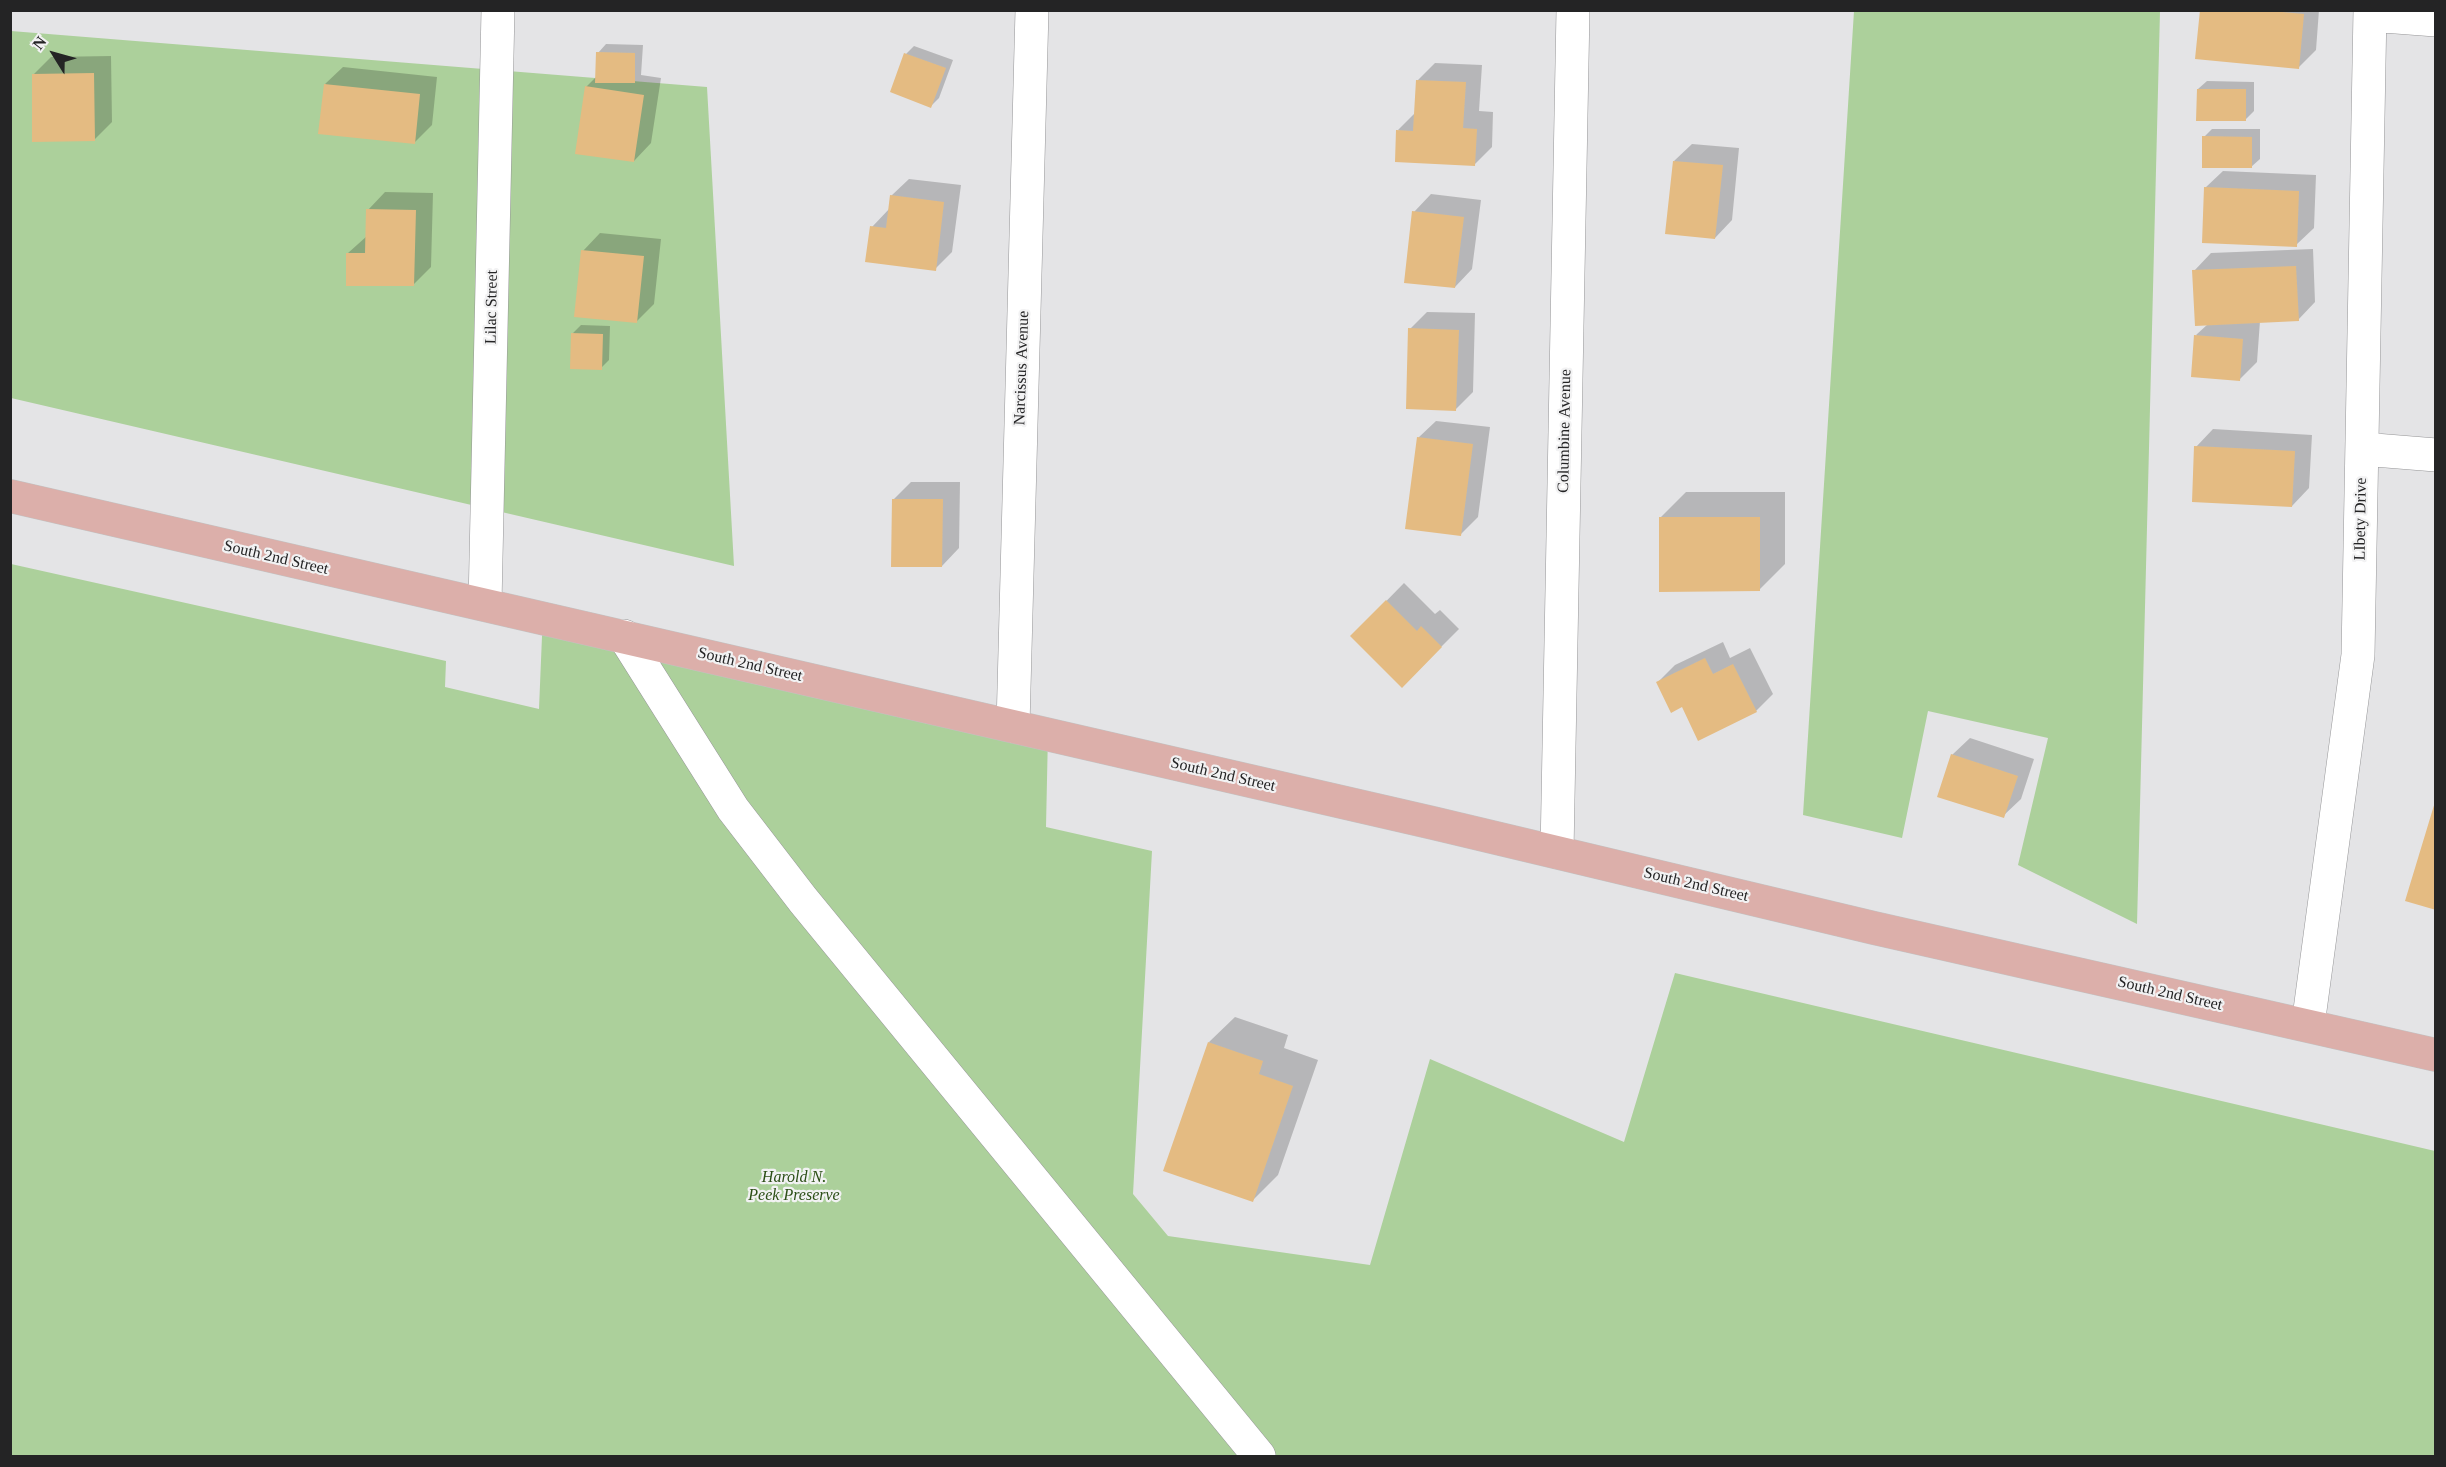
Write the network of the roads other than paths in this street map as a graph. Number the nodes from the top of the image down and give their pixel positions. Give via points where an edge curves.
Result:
1 (498, 10) edge
2 (1032, 10) edge
3 (1573, 10) edge
4 (2370, 13) edge
5 (2436, 20) edge
6 (2362, 449) junction
7 (2436, 455) edge
8 (10, 496) edge
9 (486, 604) junction
10 (624, 636) junction
11 (1013, 726) junction
12 (1557, 852) junction
13 (2308, 1025) junction
14 (2436, 1055) edge
15 (1259, 1456) edge

1 - 9 street, Lilac Street
2 - 11 street, Narcissus Avenue
3 - 12 street, Columbine Avenue
4 - 5 street
4 - 6 street, LIbety Drive
6 - 7 street
6 - 13 street, LIbety Drive via 2358,655
8 - 9 main road, South 2nd Street
9 - 10 main road, South 2nd Street
10 - 11 main road, South 2nd Street
10 - 15 street via 733,809 803,900
11 - 12 main road, South 2nd Street
12 - 13 main road, South 2nd Street
13 - 14 main road, South 2nd Street

